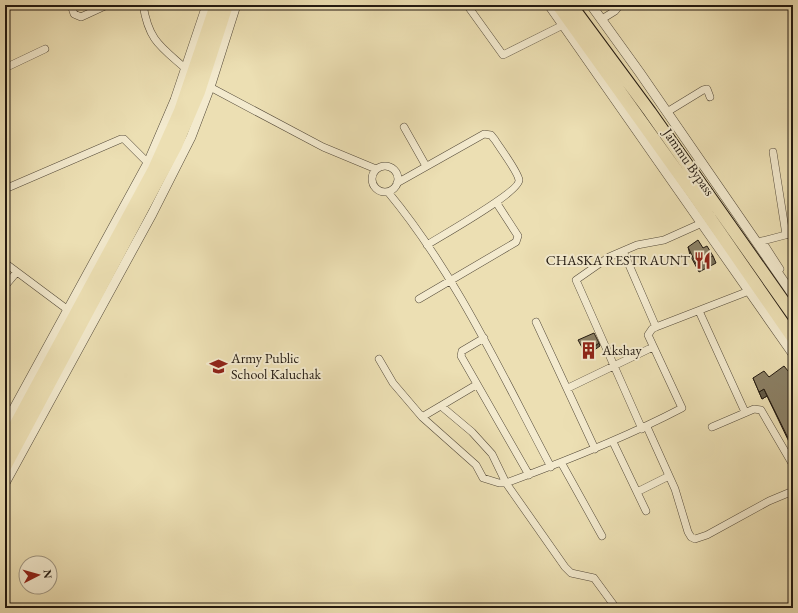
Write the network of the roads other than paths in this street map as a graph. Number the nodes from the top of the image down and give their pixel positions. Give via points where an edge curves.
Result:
1 (71, 5) edge
2 (107, 5) edge
3 (143, 5) edge
4 (207, 5) edge
5 (216, 5) edge
6 (227, 5) edge
7 (236, 5) edge
8 (467, 5) edge
9 (549, 5) edge
10 (558, 5) edge
11 (571, 5) edge
12 (591, 5) edge
13 (620, 5) edge
14 (602, 19) junction
15 (563, 25) junction
16 (45, 49) dead end
17 (5, 68) edge
18 (186, 69) junction
19 (210, 87) junction
20 (710, 97) dead end
21 (667, 112) junction
22 (404, 127) dead end
23 (773, 152) dead end
24 (148, 163) junction
25 (426, 166) junction
26 (376, 169) junction
27 (398, 183) junction
28 (5, 188) edge
29 (388, 192) junction
30 (496, 202) junction
31 (702, 223) junction
32 (789, 234) edge
33 (427, 244) junction
34 (755, 245) junction
35 (623, 251) junction
36 (5, 263) edge
37 (16, 273) junction
38 (451, 282) junction
39 (5, 286) edge
40 (793, 288) edge
41 (749, 291) junction
42 (793, 295) edge
43 (419, 299) dead end
44 (68, 310) junction
45 (699, 311) junction
46 (793, 315) edge
47 (536, 322) dead end
48 (656, 327) junction
49 (484, 338) junction
50 (793, 338) edge
51 (653, 347) junction
52 (793, 354) edge
53 (379, 359) dead end
54 (614, 365) junction
55 (476, 385) junction
56 (568, 388) junction
57 (441, 406) junction
58 (745, 412) junction
59 (422, 417) junction
60 (5, 425) edge
61 (712, 427) dead end
62 (644, 428) junction
63 (613, 442) junction
64 (5, 444) edge
65 (595, 449) junction
66 (562, 464) junction
67 (793, 464) edge
68 (5, 467) edge
69 (551, 467) junction
70 (529, 475) junction
71 (669, 476) junction
72 (5, 483) edge
73 (506, 483) junction
74 (793, 491) edge
75 (637, 492) junction
76 (646, 511) dead end
77 (602, 536) dead end
78 (616, 608) edge

1 - 2 street via 74,14 81,17
3 - 18 street via 146,24 153,39
4 - 18 street
5 - 64 highway via 180,112 154,169
6 - 68 highway via 199,92 176,146
7 - 19 street
8 - 15 street via 503,55
9 - 15 street
10 - 50 highway, Jammu Bypass
11 - 34 highway, Jammu Bypass via 650,112
12 - 14 street
13 - 14 street
14 - 21 street
15 - 31 street
16 - 17 street
18 - 24 street
19 - 26 street via 322,147
19 - 72 street via 191,137 152,214
20 - 21 street via 707,89 703,90
21 - 34 street
22 - 25 street
23 - 32 street
24 - 28 street via 121,139
24 - 44 street
25 - 27 street
25 - 30 street via 484,134 491,135 519,180 516,188
26 - 27 street via 392,167 397,174
26 - 29 street via 372,176 373,185 379,191
27 - 29 street
29 - 33 street
30 - 33 street
30 - 38 street via 518,239
31 - 35 street via 664,240 637,245
31 - 41 street
32 - 34 street
33 - 38 street
34 - 40 street
34 - 42 street
34 - 46 highway, Jammu Bypass
35 - 48 street
35 - 54 street via 609,257 576,280
36 - 37 street
37 - 39 street
37 - 44 street
38 - 43 street
38 - 49 street
41 - 45 street
41 - 52 street
44 - 60 street
45 - 48 street
45 - 58 street
47 - 56 street
48 - 51 street via 648,335
49 - 55 street via 461,353
49 - 69 street
51 - 54 street
51 - 62 street via 682,408
53 - 59 street via 396,387
54 - 56 street
54 - 62 street
55 - 57 street
55 - 70 street
56 - 65 street
57 - 59 street
57 - 73 street via 472,432 492,454
58 - 61 street
58 - 67 street via 761,410
59 - 73 street via 476,465 483,478
62 - 63 street
62 - 71 street
63 - 65 street
63 - 75 street
65 - 66 street
66 - 69 street
66 - 77 street
69 - 70 street
70 - 73 street
71 - 74 street via 688,532 695,539
71 - 75 street
73 - 78 street via 565,567 572,573 594,578
75 - 76 street

